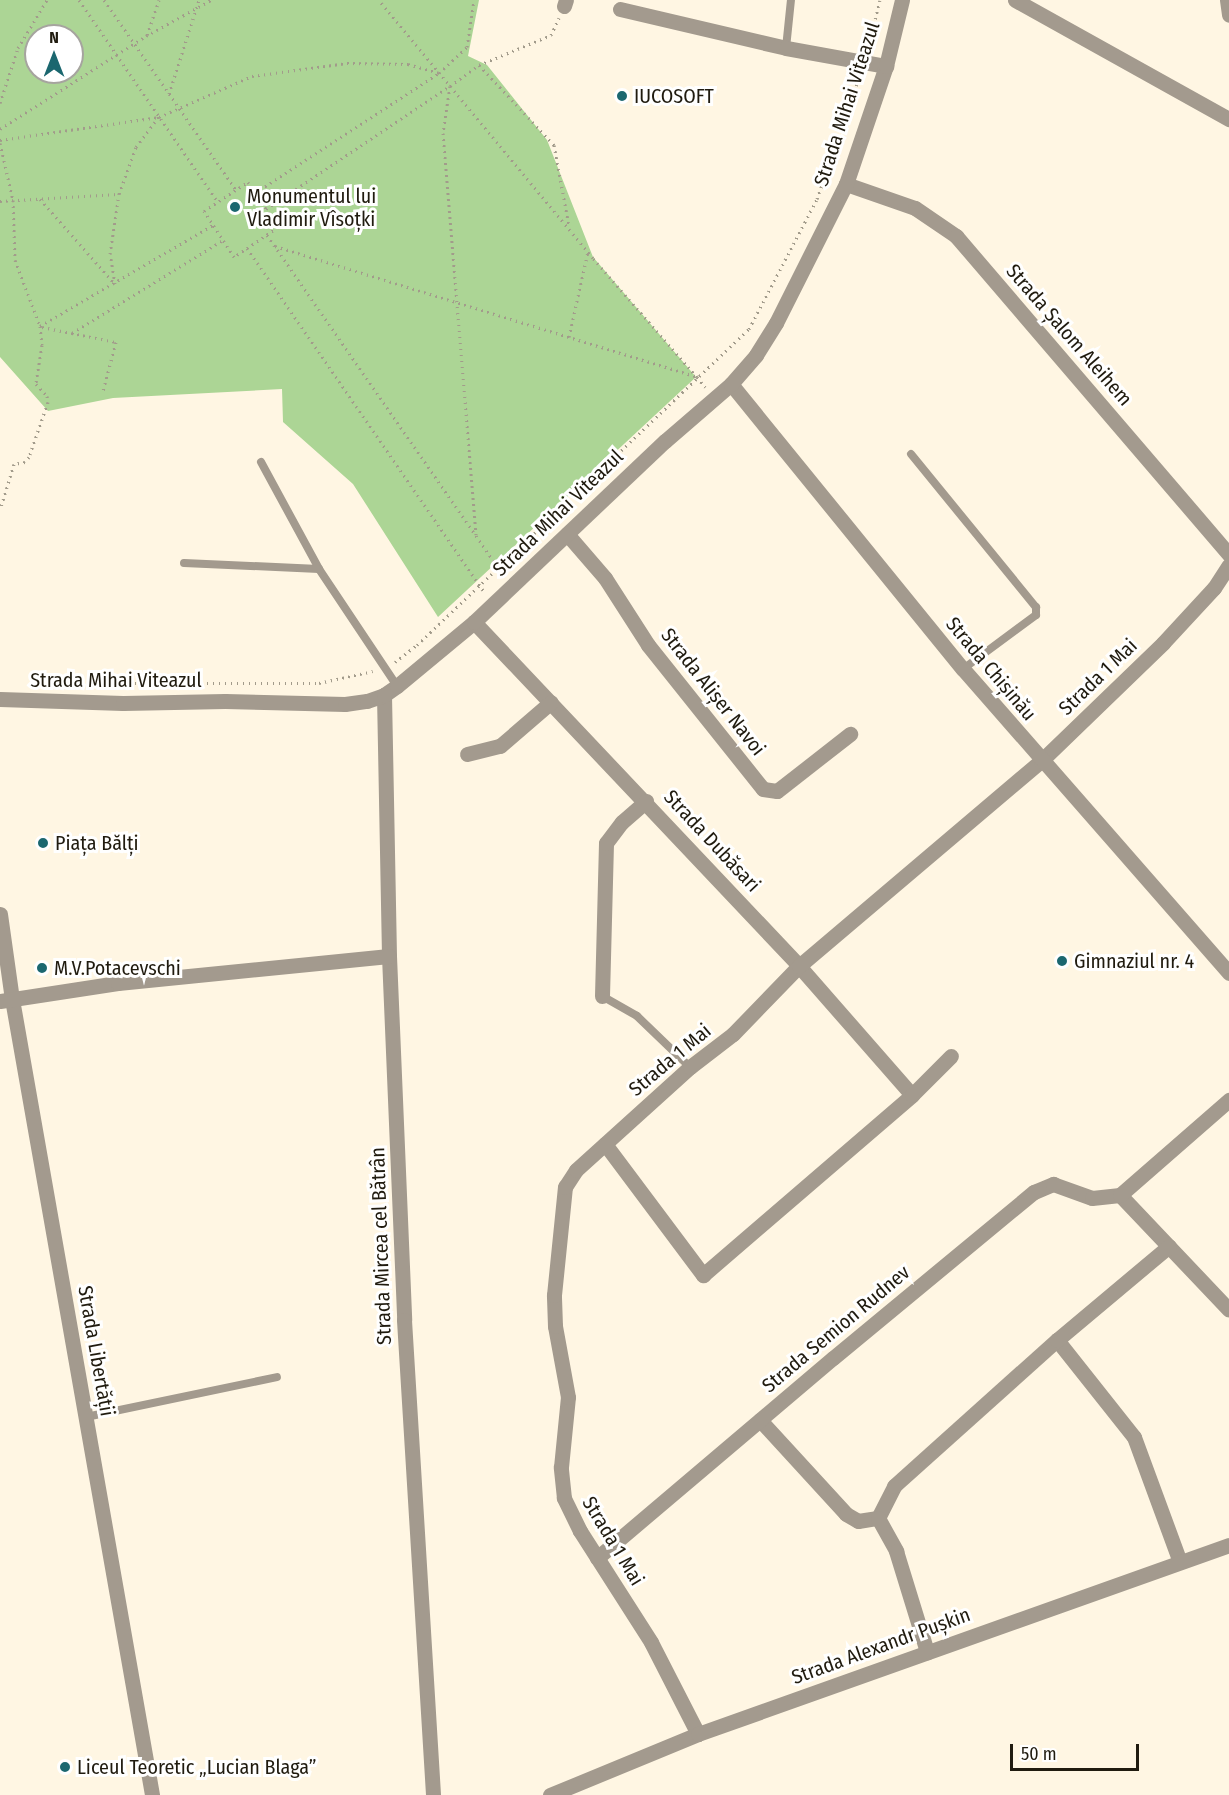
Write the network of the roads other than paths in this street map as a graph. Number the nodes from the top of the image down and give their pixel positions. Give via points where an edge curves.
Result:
1 (791, 0) edge
2 (902, 0) edge
3 (1015, 0) edge
4 (1227, 0) edge
5 (620, 9) dead end
6 (1229, 15) edge
7 (786, 48) junction
8 (886, 66) junction
9 (1229, 119) edge
10 (846, 184) junction
11 (730, 384) junction
12 (911, 454) dead end
13 (261, 462) dead end
14 (567, 534) junction
15 (1229, 555) edge
16 (184, 563) dead end
17 (1229, 565) edge
18 (319, 569) junction
19 (474, 622) junction
20 (963, 669) junction
21 (398, 686) junction
22 (384, 695) junction
23 (0, 699) edge
24 (551, 702) junction
25 (850, 734) dead end
26 (467, 754) dead end
27 (1041, 761) junction
28 (646, 801) junction
29 (0, 914) edge
30 (389, 956) junction
31 (799, 966) junction
32 (1229, 973) edge
33 (602, 996) joint
34 (6, 1000) edge
35 (951, 1056) dead end
36 (690, 1066) junction
37 (912, 1095) junction
38 (1229, 1100) edge
39 (604, 1144) junction
40 (1120, 1195) junction
41 (1169, 1246) junction
42 (1229, 1310) edge
43 (1057, 1340) junction
44 (277, 1377) dead end
45 (86, 1417) junction
46 (760, 1420) junction
47 (879, 1518) junction
48 (1229, 1545) edge
49 (597, 1558) junction
50 (1180, 1562) junction
51 (927, 1652) junction
52 (698, 1734) junction
53 (152, 1795) edge
54 (433, 1795) edge
55 (552, 1795) edge

1 - 7 lane
2 - 8 street, Strada Mihai Viteazul
3 - 9 street
4 - 6 street
5 - 7 street
7 - 8 street
8 - 10 street, Strada Mihai Viteazul
10 - 11 street, Strada Mihai Viteazul via 776,323 756,355
10 - 15 street, Strada Șalom Aleihem via 915,208 956,236
11 - 14 street, Strada Mihai Viteazul
11 - 20 street, Strada Chișinău
12 - 20 lane via 1036,607 1036,615
13 - 18 lane
14 - 19 street, Strada Mihai Viteazul
14 - 25 street, Strada Alișer Navoi via 605,578 648,645 763,789 777,791
16 - 18 lane
17 - 27 street, Strada 1 Mai via 1214,588 1162,643
18 - 21 lane
19 - 21 street, Strada Mihai Viteazul
19 - 24 street, Strada Dubăsari
20 - 27 street, Strada Chișinău
21 - 22 street, Strada Mihai Viteazul
22 - 23 street, Strada Mihai Viteazul via 345,704
22 - 30 street, Strada Mircea cel Bătrân
24 - 26 street via 500,746
24 - 28 street, Strada Dubăsari
27 - 31 street, Strada 1 Mai
27 - 32 street, Strada Chișinău
28 - 31 street, Strada Dubăsari
28 - 33 street via 606,843
29 - 34 street, Strada Libertății
30 - 34 street via 118,983
30 - 54 street, Strada Mircea cel Bătrân via 404,1320
31 - 36 street, Strada 1 Mai via 733,1034
31 - 37 street, Strada Dubăsari
33 - 36 lane via 637,1016
34 - 45 street, Strada Libertății
35 - 37 street
36 - 39 street, Strada 1 Mai
37 - 39 street via 703,1275
38 - 40 street
39 - 49 street, Strada 1 Mai via 576,1170 565,1187 554,1295 555,1326 568,1397 561,1486 567,1507
40 - 41 street
40 - 46 street, Strada Semion Rudnev via 1081,1196 1053,1185 1034,1192
41 - 42 street
41 - 43 street
43 - 47 street via 894,1486
43 - 50 street via 1134,1437
44 - 45 lane
45 - 53 street, Strada Libertății
46 - 47 street via 846,1514 858,1521
46 - 49 street, Strada Semion Rudnev
47 - 51 street via 896,1551
48 - 50 street, Strada Alexandr Pușkin
49 - 52 street, Strada 1 Mai via 651,1642
50 - 51 street, Strada Alexandr Pușkin
51 - 52 street, Strada Alexandr Pușkin
52 - 55 street, Strada Alexandr Pușkin

